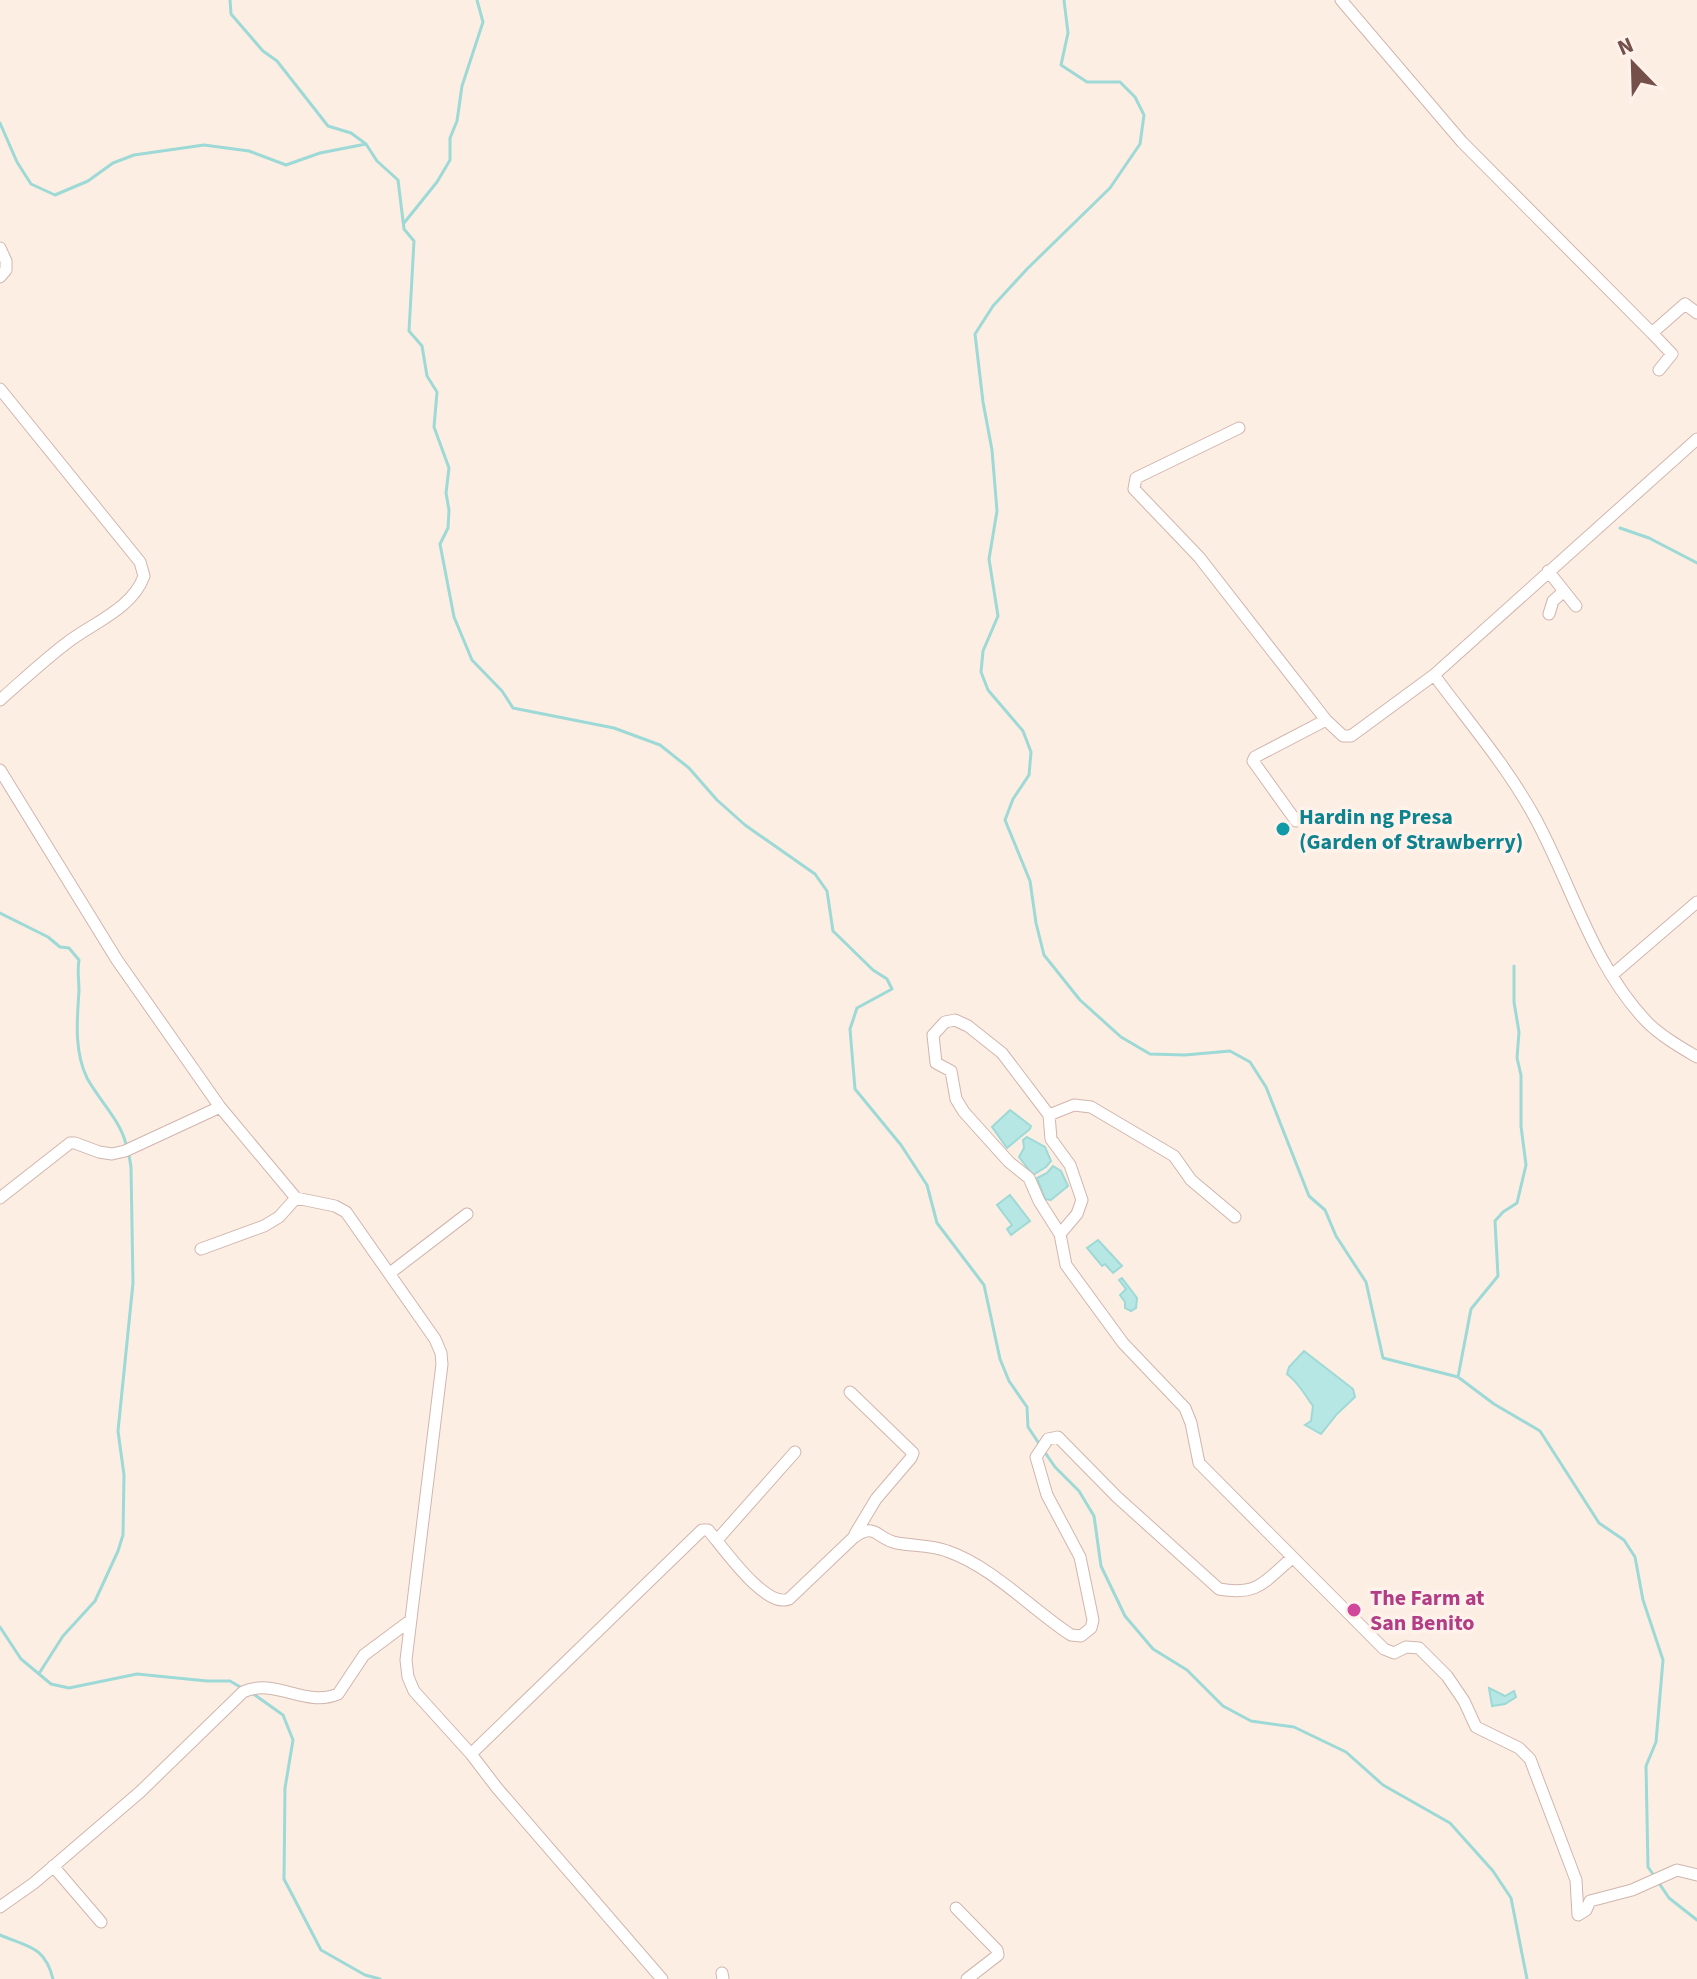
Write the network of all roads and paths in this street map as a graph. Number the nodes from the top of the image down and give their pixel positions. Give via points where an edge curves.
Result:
1 (1341, 0) edge
2 (0, 248) edge
3 (0, 277) edge
4 (1697, 313) edge
5 (1652, 333) junction
6 (1659, 370) dead end
7 (0, 389) edge
8 (1239, 428) dead end
9 (1697, 439) edge
10 (1548, 571) junction
11 (1564, 591) junction
12 (1576, 606) dead end
13 (1549, 614) dead end
14 (1434, 675) junction
15 (0, 700) edge
16 (1326, 720) junction
17 (0, 770) edge
18 (1296, 821) dead end
19 (1697, 902) edge
20 (1612, 975) junction
21 (1697, 1057) edge
22 (220, 1107) junction
23 (1049, 1115) junction
24 (0, 1198) edge
25 (296, 1198) junction
26 (467, 1214) dead end
27 (1235, 1217) dead end
28 (1060, 1234) junction
29 (201, 1249) dead end
30 (390, 1273) junction
31 (850, 1392) dead end
32 (795, 1452) dead end
33 (853, 1538) junction
34 (717, 1540) junction
35 (1292, 1558) junction
36 (411, 1620) junction
37 (471, 1754) junction
38 (53, 1866) junction
39 (1697, 1875) edge
40 (0, 1907) edge
41 (956, 1908) dead end
42 (101, 1922) dead end
43 (662, 1979) edge
44 (967, 1979) edge

1 - 5 street via 1462,142
2 - 3 street via 6,270
4 - 5 street via 1685,304
5 - 6 street via 1672,354
7 - 15 street via 140,562 144,576 130,597
8 - 16 street via 1136,478 1134,489 1199,557
9 - 10 street
10 - 11 street
10 - 14 street
11 - 12 street
11 - 13 street
14 - 16 street via 1351,736 1336,733
14 - 20 street via 1501,762 1533,814
16 - 18 street via 1253,761
17 - 22 street via 117,960
19 - 20 street
20 - 21 street via 1650,1025
22 - 24 street via 125,1151 112,1154 70,1143
22 - 25 street
23 - 27 street via 1074,1105 1091,1107 1174,1156 1191,1180
23 - 28 street via 1051,1139 1070,1165 1082,1200
23 - 28 street via 1002,1053 968,1026 945,1022 933,1035 936,1063 951,1071 964,1112 1029,1178
25 - 29 street via 264,1226
25 - 30 street via 346,1212
26 - 30 street
28 - 35 street via 1066,1265 1123,1343 1185,1408 1199,1463
30 - 36 street via 435,1339 442,1364
31 - 33 street via 913,1453
32 - 34 street
33 - 34 street via 782,1602 762,1592
33 - 35 street via 872,1530 893,1543 944,1549 990,1574 1071,1635 1081,1636 1093,1620 1080,1557 1047,1495 1036,1457 1048,1439 1058,1437 1219,1589 1240,1593 1258,1588
34 - 37 street via 702,1530
35 - 39 street via 1389,1653 1406,1647 1426,1653 1464,1701 1476,1727 1530,1759 1576,1880 1578,1915 1590,1901 1632,1890 1667,1873
36 - 37 street via 406,1660 414,1691
36 - 38 street via 364,1655 338,1694 318,1699 257,1686 243,1692 140,1792
37 - 43 street
38 - 40 street
38 - 42 street
41 - 44 street via 998,1955

